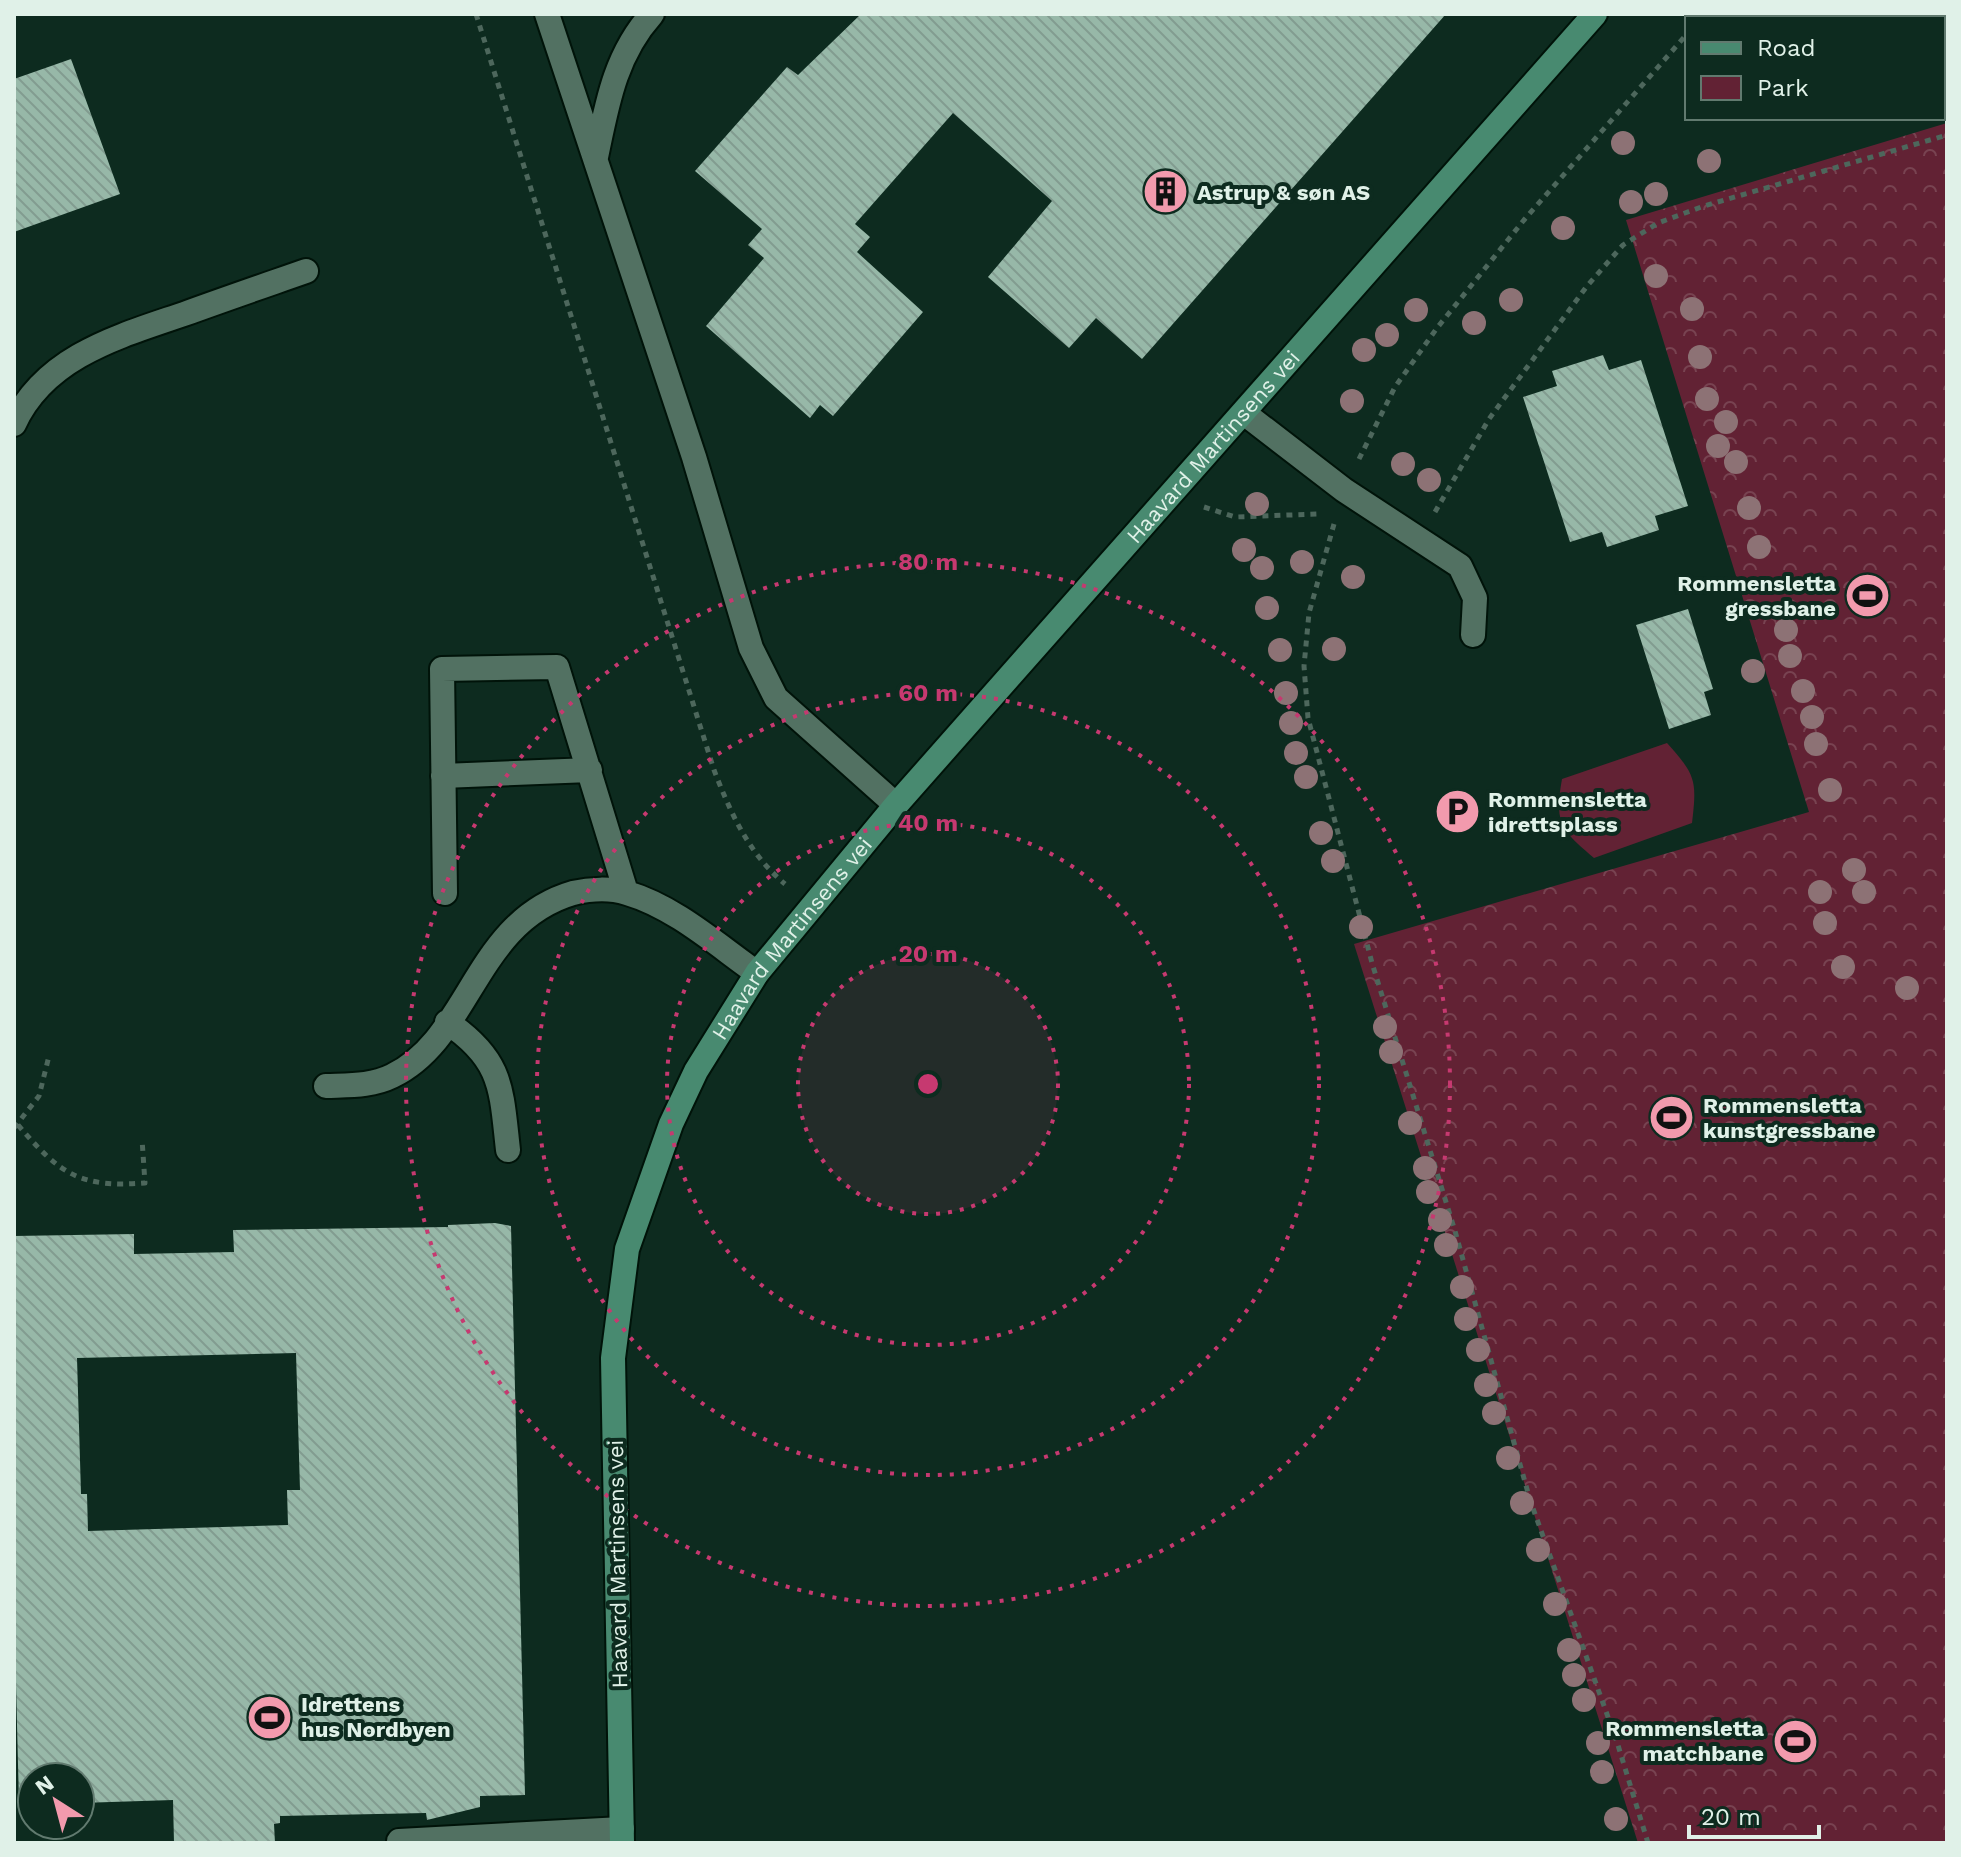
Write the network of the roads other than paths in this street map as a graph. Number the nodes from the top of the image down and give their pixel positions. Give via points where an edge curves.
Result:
1 (547, 14) edge
2 (652, 14) edge
3 (1595, 14) edge
4 (596, 159) junction
5 (306, 271) dead end
6 (1244, 413) junction
7 (14, 424) edge
8 (1473, 635) dead end
9 (590, 770) junction
10 (443, 776) junction
11 (896, 805) junction
12 (626, 892) junction
13 (445, 893) dead end
14 (757, 973) junction
15 (447, 1022) junction
16 (326, 1086) dead end
17 (508, 1150) dead end
18 (622, 1836) edge
19 (399, 1841) dead end

1 - 4 lane
2 - 4 lane via 626,49 611,85
3 - 6 street, Haavard Martinsens vei
4 - 11 lane via 751,648 776,698
5 - 7 lane via 98,344 40,386
6 - 8 lane via 1341,501 1420,537 1460,566 1475,598
6 - 11 street, Haavard Martinsens vei
9 - 10 lane
9 - 10 lane via 557,667 442,669
9 - 12 lane
10 - 13 lane
11 - 14 street, Haavard Martinsens vei
12 - 14 lane via 686,923
12 - 15 lane via 581,891 533,911 479,971
14 - 18 street, Haavard Martinsens vei via 696,1071 671,1124 632,1234 619,1296 613,1358
15 - 16 lane via 416,1061 393,1076 373,1084
15 - 17 lane via 473,1040 490,1062 500,1088
18 - 19 lane, Haavard Martinsens vei

